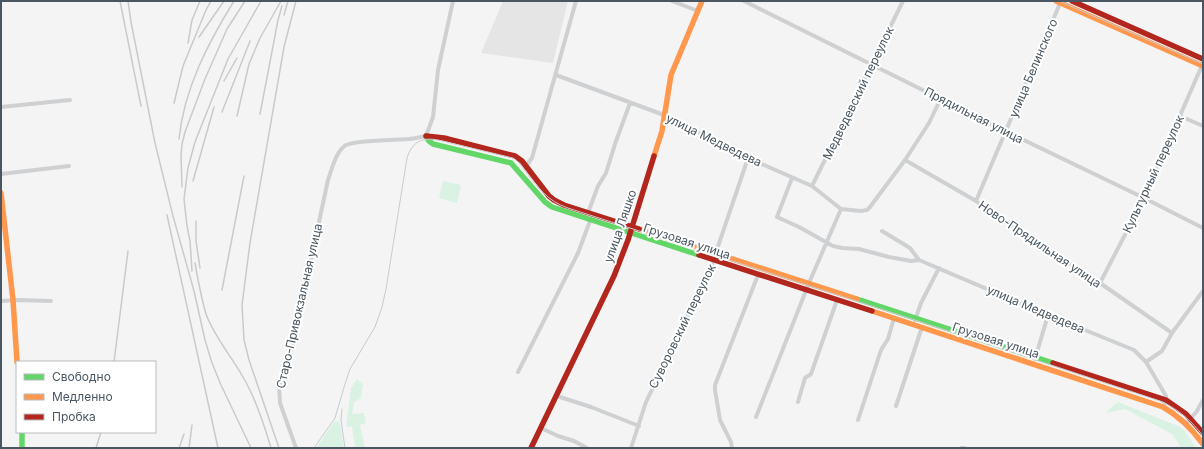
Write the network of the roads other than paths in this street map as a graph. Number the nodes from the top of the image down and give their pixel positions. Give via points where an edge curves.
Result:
1 (453, 1) edge
2 (576, 1) edge
3 (672, 1) edge
4 (702, 1) edge
5 (744, 1) edge
6 (903, 1) edge
7 (1072, 1) edge
8 (1059, 2) edge
9 (698, 11) junction
10 (1203, 58) edge
11 (872, 64) junction
12 (1203, 65) edge
13 (556, 75) junction
14 (941, 98) junction
15 (70, 100) dead end
16 (630, 103) junction
17 (1, 107) edge
18 (664, 115) junction
19 (1180, 116) junction
20 (1203, 126) edge
21 (1006, 132) junction
22 (426, 136) junction
23 (748, 158) junction
24 (905, 160) junction
25 (69, 166) dead end
26 (526, 166) junction
27 (1, 174) edge
28 (792, 178) junction
29 (812, 186) junction
30 (1, 193) edge
31 (1144, 198) junction
32 (976, 201) junction
33 (841, 209) junction
34 (588, 213) junction
35 (590, 221) junction
36 (632, 227) junction
37 (1203, 228) edge
38 (882, 231) dead end
39 (630, 234) junction
40 (827, 243) junction
41 (716, 253) junction
42 (920, 260) junction
43 (714, 261) junction
44 (939, 268) junction
45 (758, 275) junction
46 (809, 282) junction
47 (1100, 283) junction
48 (806, 290) junction
49 (1203, 291) edge
50 (12, 300) junction
51 (837, 300) junction
52 (1, 301) edge
53 (51, 301) dead end
54 (1048, 316) junction
55 (916, 317) junction
56 (894, 318) junction
57 (914, 324) junction
58 (922, 327) junction
59 (1172, 333) junction
60 (1035, 357) junction
61 (17, 361) edge
62 (1146, 362) junction
63 (1033, 363) junction
64 (518, 372) dead end
65 (557, 396) junction
66 (1166, 400) junction
67 (1203, 400) edge
68 (798, 402) dead end
69 (896, 406) dead end
70 (1163, 407) junction
71 (756, 417) dead end
72 (1191, 419) junction
73 (858, 420) dead end
74 (1186, 424) junction
75 (639, 426) junction
76 (541, 428) junction
77 (22, 433) edge
78 (1203, 433) edge
79 (1203, 444) edge
80 (22, 448) edge
81 (296, 448) edge
82 (531, 448) edge
83 (587, 448) edge
84 (631, 448) edge
85 (732, 448) edge
86 (961, 448) edge
87 (965, 448) edge

1 - 22 street via 439,64 433,117
2 - 13 street
3 - 9 street
4 - 9 street, улица Ляшко
5 - 11 street, Прядильная улица
6 - 11 street, Медведевский переулок
7 - 10 street
8 - 12 street
8 - 21 street, улица Белинского
9 - 18 street, улица Ляшко via 671,75
11 - 14 street, Прядильная улица
11 - 29 street, Медведевский переулок
12 - 19 street, Культурный переулок
13 - 16 street, улица Медведева
13 - 26 street via 532,158
14 - 21 street, Прядильная улица
14 - 24 street via 929,123
15 - 17 street
16 - 18 street, улица Медведева
16 - 34 street via 606,173
18 - 23 street, улица Медведева
18 - 36 street, улица Ляшко via 660,140
19 - 20 street
19 - 31 street, Культурный переулок
21 - 31 street, Прядильная улица
21 - 32 street, улица Белинского
22 - 26 street, Грузовая улица via 510,154 519,158
22 - 35 street, Грузовая улица via 433,144 511,163 548,204
22 - 81 street, Старо-Привокзальная улица via 347,144 337,156 328,180 293,343 279,386 280,402
23 - 28 street, улица Медведева
23 - 41 street, Суворовский переулок
24 - 32 street, Ново-Прядильная улица
24 - 33 street via 867,210
25 - 27 street
26 - 34 street, Грузовая улица via 554,200
28 - 29 street, улица Медведева
28 - 40 street via 777,217
29 - 33 street, улица Медведева
30 - 50 street
31 - 37 street, Прядильная улица
31 - 47 street, Культурный переулок
32 - 47 street, Ново-Прядильная улица
33 - 40 street
34 - 36 street, Грузовая улица
35 - 39 street, Грузовая улица
35 - 64 street via 578,253
36 - 39 street, улица Ляшко
36 - 41 street, Грузовая улица
38 - 42 street, улица Медведева via 910,248
39 - 43 street, Грузовая улица
39 - 65 street, улица Ляшко via 614,276
40 - 42 street via 838,247 859,248 889,257
40 - 46 street
41 - 43 street, Суворовский переулок
41 - 46 street, Грузовая улица
42 - 44 street, улица Медведева
43 - 45 street, Грузовая улица
43 - 75 street, Суворовский переулок via 646,402
44 - 54 street, улица Медведева
44 - 55 street
45 - 48 street, Грузовая улица
45 - 85 street via 715,385 720,420 732,442
46 - 48 street
46 - 55 street, Грузовая улица
47 - 59 street, Ново-Прядильная улица
48 - 51 street, Грузовая улица
48 - 71 street
49 - 59 street
50 - 52 street
50 - 53 street
50 - 61 street
51 - 56 street, Грузовая улица
51 - 68 street via 811,374 805,378
54 - 60 street
54 - 62 street, улица Медведева via 1131,349
55 - 57 street
55 - 60 street, Грузовая улица
56 - 57 street, Грузовая улица
56 - 73 street
57 - 58 street, Грузовая улица
58 - 63 street, Грузовая улица
58 - 69 street
59 - 62 street via 1162,351
60 - 63 street
60 - 66 street, Грузовая улица
62 - 66 street, улица Медведева
63 - 70 street, Грузовая улица
65 - 75 street
65 - 76 street, улица Ляшко
66 - 70 street
66 - 72 street, Грузовая улица
67 - 72 street
70 - 74 street, Грузовая улица
72 - 74 street
72 - 78 street, Грузовая улица
74 - 79 street, Грузовая улица
75 - 84 street, Суворовский переулок
76 - 82 street, улица Ляшко
76 - 83 street
77 - 80 street
86 - 87 street

